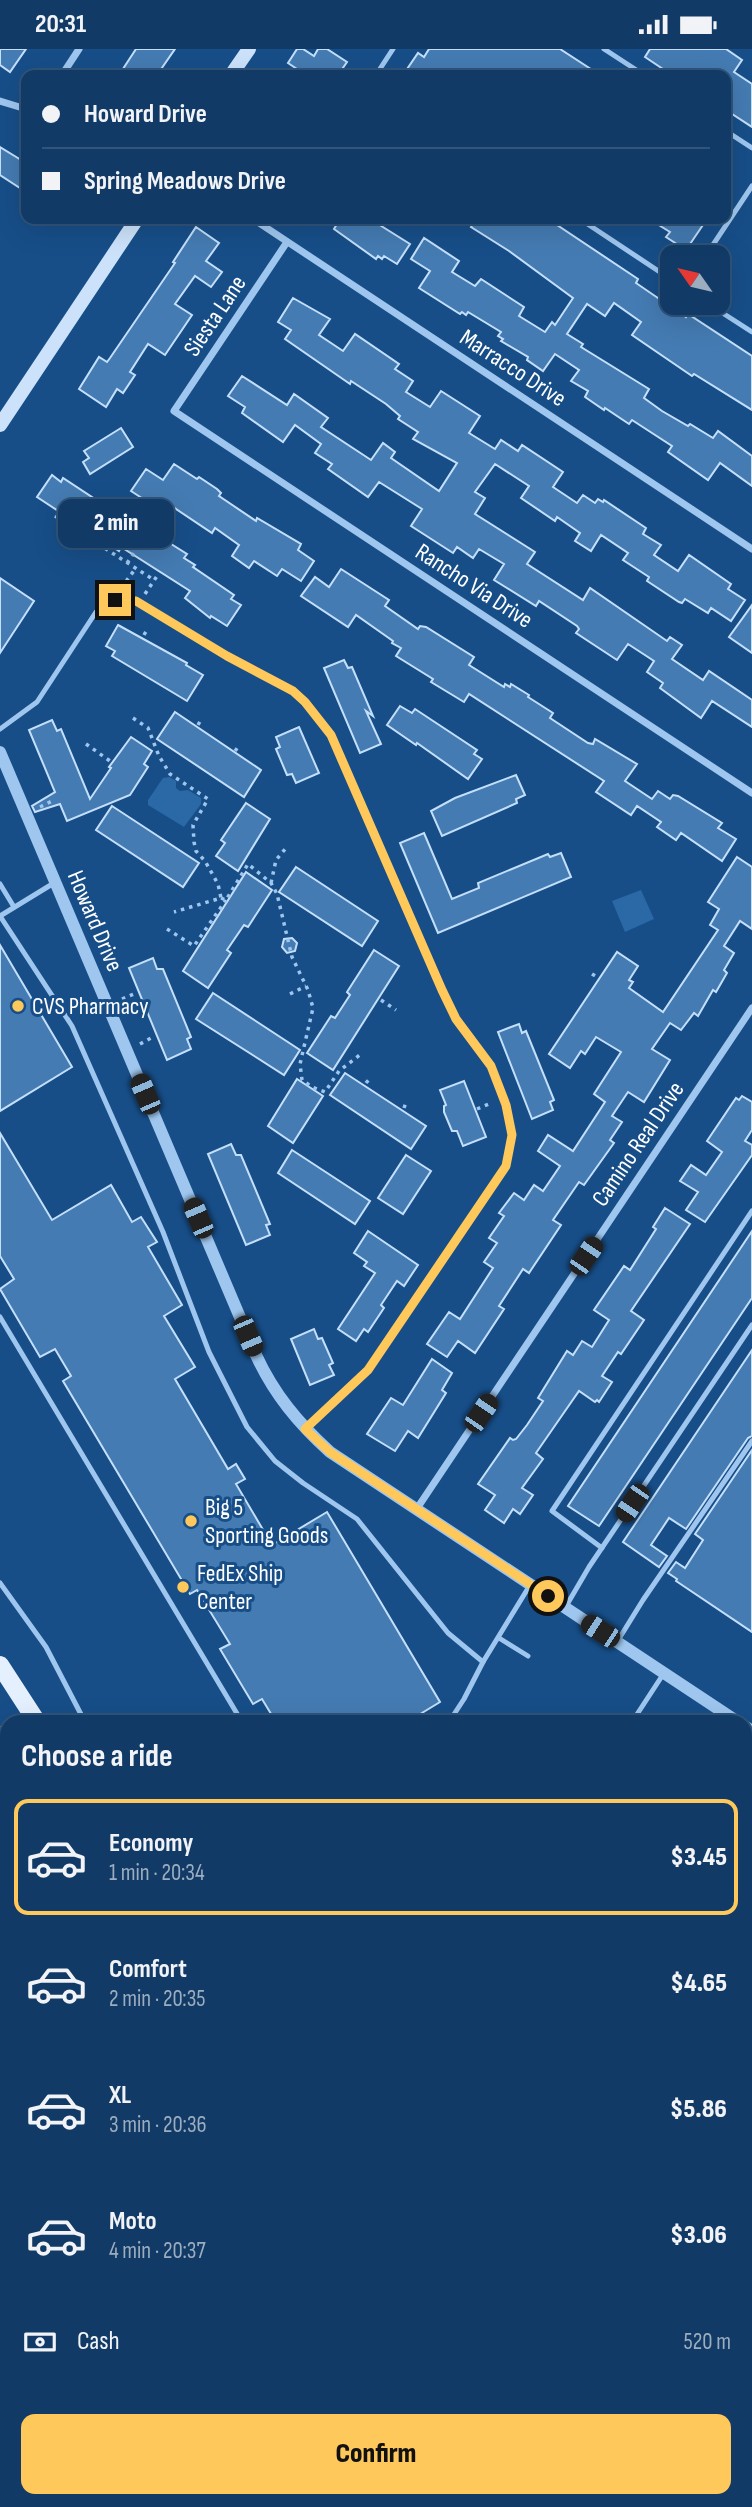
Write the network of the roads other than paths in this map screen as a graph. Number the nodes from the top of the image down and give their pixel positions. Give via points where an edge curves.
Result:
1 (79, 49) edge
2 (249, 49) edge
3 (393, 49) edge
4 (604, 49) edge
5 (65, 70) edge
6 (235, 70) edge
7 (379, 70) edge
8 (636, 70) edge
9 (0, 101) edge
10 (21, 107) edge
11 (731, 134) edge
12 (752, 148) edge
13 (752, 186) edge
14 (731, 218) edge
15 (134, 224) edge
16 (261, 224) edge
17 (588, 224) edge
18 (727, 224) edge
19 (287, 241) junction
20 (713, 245) edge
21 (660, 272) edge
22 (725, 315) edge
23 (752, 332) edge
24 (174, 411) joint
25 (0, 425) edge
26 (752, 549) edge
27 (0, 729) edge
28 (0, 752) edge
29 (752, 793) edge
30 (56, 881) junction
31 (0, 884) edge
32 (14, 907) junction
33 (0, 916) edge
34 (752, 1008) edge
35 (752, 1210) edge
36 (0, 1317) edge
37 (752, 1325) edge
38 (305, 1429) junction
39 (752, 1441) edge
40 (416, 1510) junction
41 (602, 1548) junction
42 (0, 1583) edge
43 (530, 1585) junction
44 (565, 1608) junction
45 (499, 1638) junction
46 (617, 1642) junction
47 (528, 1657) dead end
48 (483, 1662) junction
49 (0, 1665) edge
50 (664, 1673) junction
51 (32, 1715) edge
52 (81, 1715) edge
53 (238, 1715) edge
54 (454, 1715) edge
55 (637, 1715) edge
56 (727, 1715) edge

1 - 5 street
2 - 6 main road
3 - 7 lane
4 - 8 lane
9 - 10 street
11 - 12 lane
13 - 14 lane
15 - 25 main road
16 - 19 street, Marracco Drive
17 - 21 lane
18 - 20 lane
19 - 24 street, Siesta Lane
19 - 26 street, Marracco Drive
22 - 23 lane
24 - 29 street, Rancho Via Drive
27 - 38 lane via 37,702 96,612 115,600 136,601 293,691 331,735 456,1019 491,1066 512,1135 506,1166 368,1370
28 - 30 street, Howard Drive
30 - 32 lane
30 - 38 street, Howard Drive via 256,1355 284,1405
31 - 32 lane
32 - 33 lane
33 - 48 lane via 72,1026 163,1233 209,1352 247,1427 275,1461 357,1519 448,1633
34 - 40 street, Camino Real Drive
35 - 41 lane via 552,1511
36 - 53 lane
37 - 41 lane
38 - 40 street, Howard Drive via 330,1452
39 - 46 lane
40 - 43 street, Howard Drive
41 - 44 lane
42 - 52 lane via 46,1647
43 - 44 street, Howard Drive
43 - 45 lane
44 - 46 street, Howard Drive
45 - 47 lane
45 - 48 lane
46 - 50 street, Howard Drive
48 - 54 lane
49 - 51 main road
50 - 55 lane
50 - 56 street, Howard Drive

